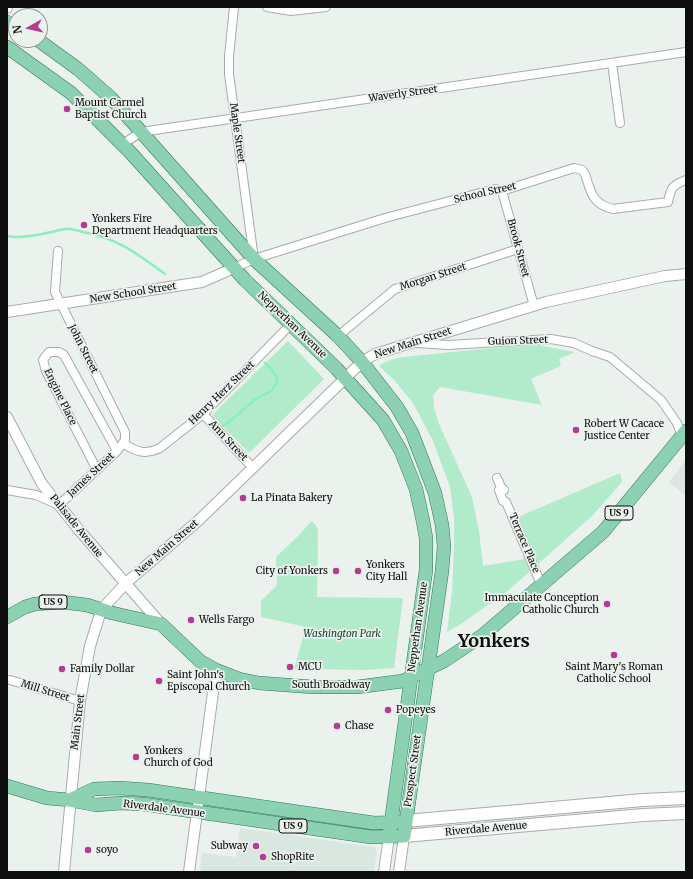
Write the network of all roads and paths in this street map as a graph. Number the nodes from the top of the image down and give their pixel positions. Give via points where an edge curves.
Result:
1 (234, 7) edge
2 (267, 7) edge
3 (326, 7) edge
4 (7, 47) edge
5 (48, 47) edge
6 (686, 52) edge
7 (612, 63) junction
8 (235, 118) junction
9 (620, 123) dead end
10 (141, 132) junction
11 (123, 144) junction
12 (686, 180) edge
13 (502, 191) junction
14 (518, 249) junction
15 (58, 251) dead end
16 (254, 259) junction
17 (234, 268) junction
18 (686, 274) edge
19 (60, 304) junction
20 (534, 306) junction
21 (7, 312) edge
22 (291, 324) junction
23 (338, 336) junction
24 (412, 342) junction
25 (362, 362) junction
26 (345, 378) junction
27 (203, 414) junction
28 (7, 417) edge
29 (684, 433) edge
30 (124, 444) junction
31 (117, 451) junction
32 (252, 467) junction
33 (97, 470) junction
34 (497, 478) dead end
35 (7, 490) edge
36 (59, 505) junction
37 (126, 583) junction
38 (541, 584) junction
39 (102, 609) junction
40 (7, 617) edge
41 (161, 624) junction
42 (216, 670) junction
43 (428, 670) junction
44 (411, 678) junction
45 (10, 680) dead end
46 (80, 701) junction
47 (7, 786) edge
48 (199, 797) junction
49 (686, 798) edge
50 (70, 800) junction
51 (196, 812) junction
52 (686, 814) edge
53 (406, 821) junction
54 (391, 823) junction
55 (404, 836) junction
56 (389, 837) junction
57 (64, 872) edge
58 (188, 872) edge
59 (384, 872) edge
60 (399, 872) edge

1 - 8 street, Maple Street via 229,74
2 - 3 street via 291,12
4 - 11 main road, Nepperhan Avenue via 72,93
5 - 10 main road, Nepperhan Avenue via 111,98
6 - 7 street, Waverly Street
7 - 8 street, Waverly Street
7 - 9 street
8 - 10 street, Waverly Street
8 - 16 street, Maple Street
10 - 11 street, Waverly Street
10 - 16 main road, Nepperhan Avenue
11 - 17 main road, Nepperhan Avenue
12 - 13 street, School Street via 671,189 668,202 613,209 604,207 595,200 585,174 582,170 574,168
13 - 14 street, Brook Street
13 - 16 street, School Street via 495,190 385,218
14 - 20 street, Brook Street
14 - 23 street, Morgan Street via 395,290
15 - 19 street, John Street via 55,292
16 - 17 street, New School Street
16 - 23 main road, Nepperhan Avenue
17 - 19 street, New School Street via 202,282
17 - 22 main road, Nepperhan Avenue
18 - 20 street, New Main Street via 665,276
19 - 21 street, New School Street
19 - 30 street, John Street via 125,432
20 - 24 street, New Main Street
22 - 26 main road, Nepperhan Avenue
22 - 27 street, Henry Herz Street
23 - 25 main road, Nepperhan Avenue
24 - 25 street, New Main Street via 375,354
24 - 29 street, Guion Street via 448,345 551,339 574,343 610,357 661,400
25 - 26 street, New Main Street
25 - 43 main road, Nepperhan Avenue via 397,407 412,433 440,513 444,546
26 - 32 street, New Main Street
26 - 44 main road, Nepperhan Avenue via 383,420 401,451 416,489 424,521 426,570
27 - 30 street, Henry Herz Street via 152,452 134,450
27 - 32 street, Ann Street
28 - 36 street, Palisade Avenue via 42,484
29 - 38 main road, South Broadway / US 9 via 603,532
30 - 31 street, James Street
31 - 33 street, James Street
31 - 33 street, Engine Place via 64,356 58,352 48,352 43,360 46,371
32 - 37 street, New Main Street via 198,521
33 - 36 street, James Street
34 - 38 street, Terrace Place via 501,487 499,490
35 - 36 street via 36,495
36 - 37 street, Palisade Avenue
37 - 39 street, Main Street
37 - 41 street, Palisade Avenue
38 - 43 main road, South Broadway / US 9 via 483,634
39 - 40 main road, US 9 via 87,605 48,602 34,604
39 - 41 main road, US 9
39 - 46 street, Main Street via 90,646
41 - 42 main road, South Broadway / US 9 via 200,661
42 - 44 main road, South Broadway / US 9 via 259,683 314,687 357,687
42 - 48 street
43 - 44 main road, South Broadway / US 9
43 - 53 main road, Prospect Street
44 - 54 main road, Prospect Street
45 - 46 street, Mill Street
46 - 50 street, Main Street
47 - 50 main road, US 9 via 47,798
48 - 50 main road, Riverdale Avenue via 120,788 94,789
48 - 51 street
48 - 54 main road, Riverdale Avenue via 374,823
49 - 53 main road, Riverdale Avenue
50 - 51 main road, Riverdale Avenue / US 9 via 96,806 143,804
50 - 57 street, Main Street
51 - 56 main road, Riverdale Avenue / US 9 via 371,837
51 - 58 street
52 - 55 main road, Riverdale Avenue via 643,815
53 - 54 main road, Riverdale Avenue
53 - 55 main road, Prospect Street
54 - 56 main road, Prospect Street
55 - 56 main road, Riverdale Avenue / US 9
55 - 60 street, Prospect Street
56 - 59 street, Prospect Street

